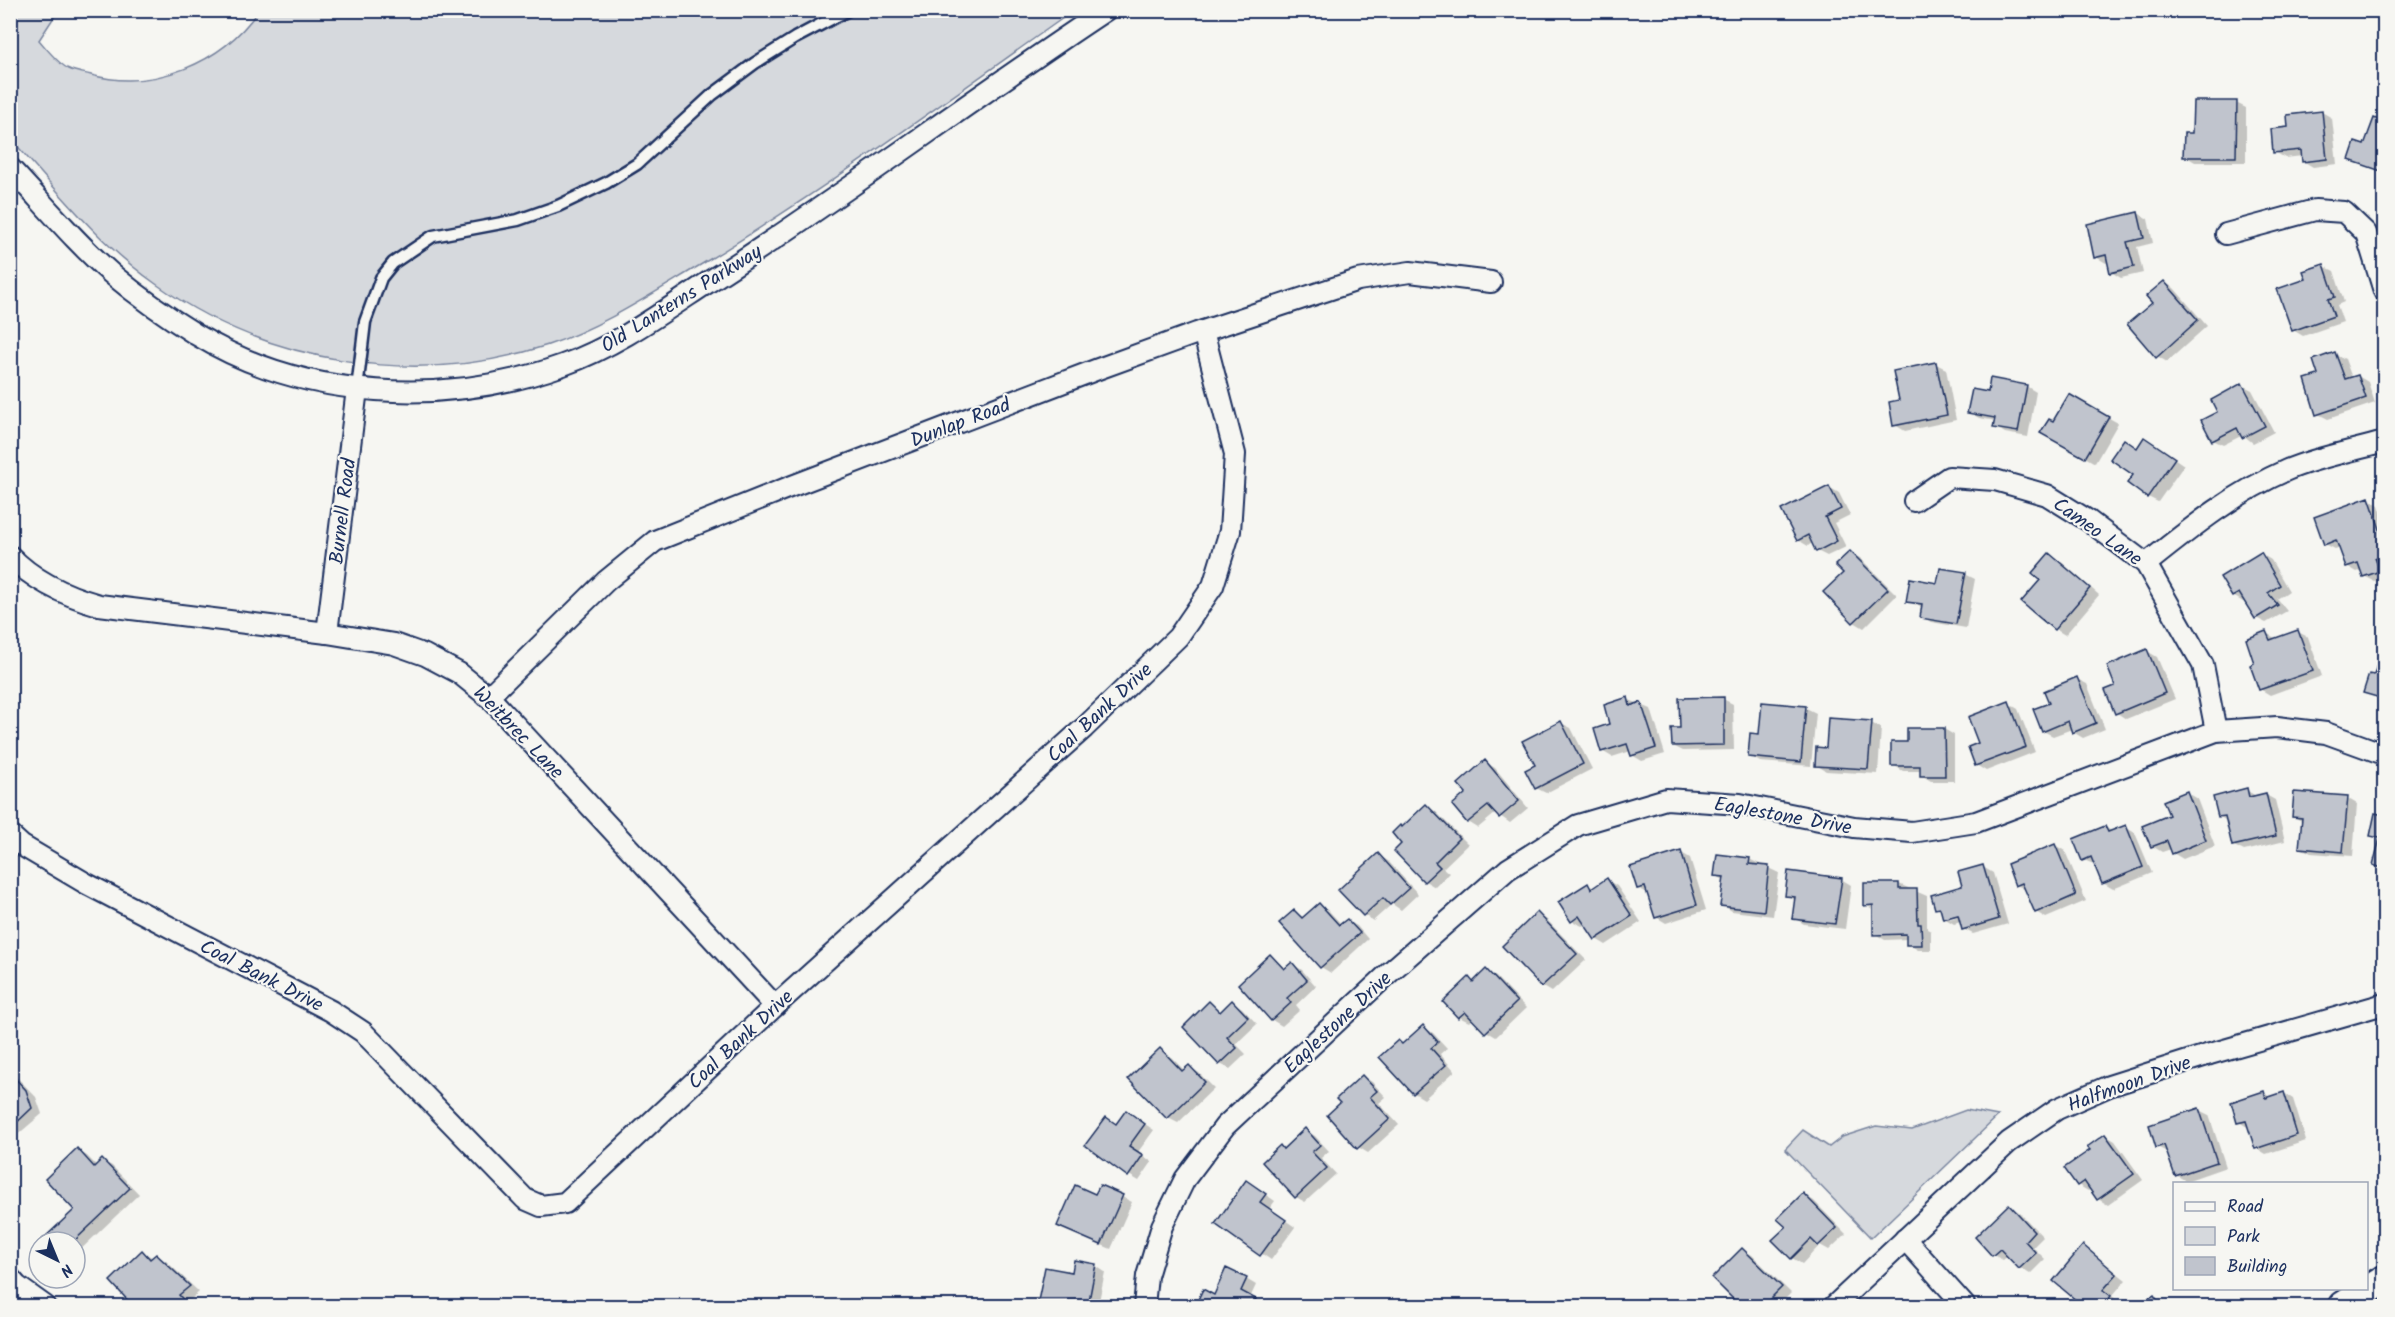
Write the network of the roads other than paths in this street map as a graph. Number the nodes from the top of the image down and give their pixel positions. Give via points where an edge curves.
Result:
1 (848, 10) edge
2 (1107, 10) edge
3 (10, 168) edge
4 (2226, 234) dead end
5 (1491, 282) dead end
6 (2385, 291) edge
7 (1203, 331) junction
8 (357, 389) junction
9 (2385, 442) edge
10 (1914, 501) dead end
11 (10, 556) edge
12 (2146, 564) junction
13 (327, 633) junction
14 (488, 697) junction
15 (2217, 730) junction
16 (2385, 754) edge
17 (10, 835) edge
18 (2385, 1004) edge
19 (775, 1006) junction
20 (1905, 1239) junction
21 (2385, 1280) edge
22 (13, 1285) edge
23 (45, 1306) edge
24 (1144, 1306) edge
25 (1834, 1306) edge
26 (1965, 1306) edge
27 (2343, 1306) edge

1 - 8 lane via 755,63 712,95 637,164 606,183 518,220 433,236 393,263 381,278 365,322
2 - 8 street, Old Lanterns Parkway via 786,232 604,348 562,366 499,382 446,389
3 - 8 street, Old Lanterns Parkway via 112,274 199,336 298,378
4 - 6 street via 2315,210 2344,212 2366,233
5 - 7 street, Dunlap Road via 1410,272 1358,280
7 - 14 street, Dunlap Road via 655,541 606,581
7 - 19 street, Coal Bank Drive via 1235,454 1230,531 1213,586 1178,638 1084,728
8 - 13 street, Burnell Road
9 - 12 street via 2290,469 2252,486
10 - 12 street, Cameo Lane via 1949,477 1995,480 2047,495
11 - 13 street, Weitbrec Lane via 46,583 99,605
12 - 15 street, Cameo Lane via 2203,665
13 - 14 street, Weitbrec Lane via 394,644 424,655 459,673
14 - 19 street, Weitbrec Lane
15 - 16 street, Eaglestone Drive via 2277,727 2316,732
15 - 24 street, Eaglestone Drive via 1976,822 1911,832 1854,827 1740,804 1666,799 1578,825 1508,869 1389,972 1225,1126 1185,1179 1162,1226 1147,1276
17 - 19 street, Coal Bank Drive via 87,884 331,1011 363,1032 525,1199 541,1206 565,1203
18 - 20 street, Halfmoon Drive via 2109,1086 2057,1109 2009,1142
20 - 25 street, Halfmoon Drive
20 - 26 street
21 - 27 main road
22 - 23 street

